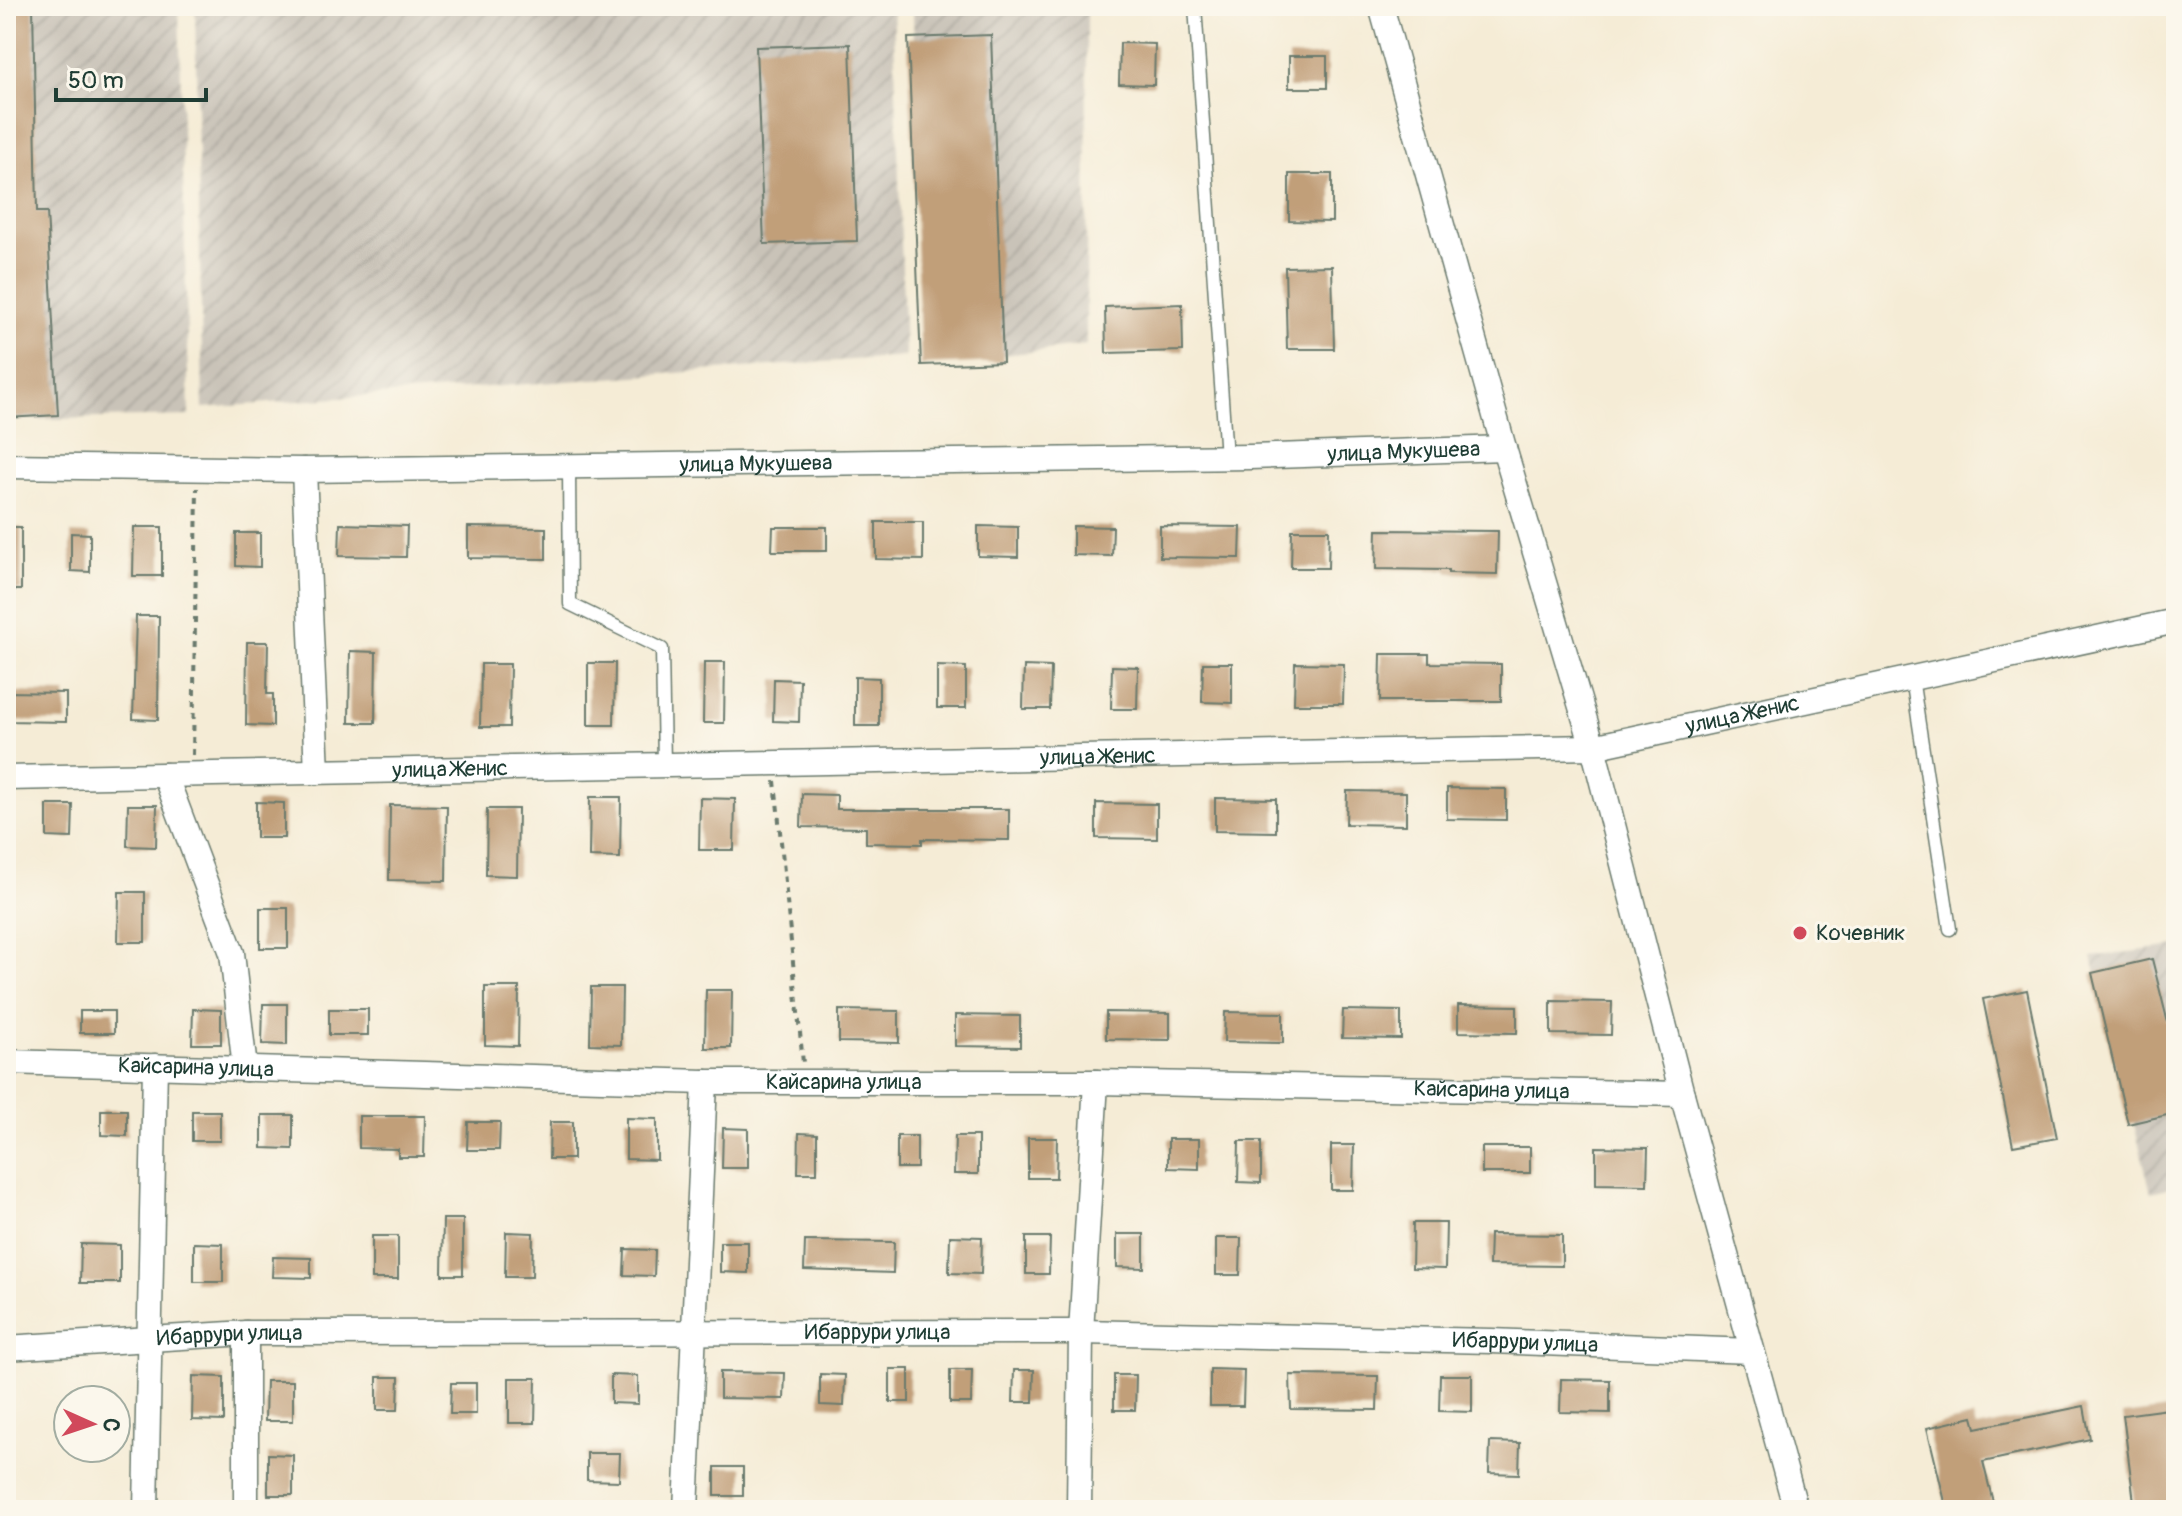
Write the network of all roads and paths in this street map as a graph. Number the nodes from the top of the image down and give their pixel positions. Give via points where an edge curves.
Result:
1 (1195, 6) edge
2 (1381, 6) edge
3 (1504, 448) junction
4 (1226, 457) junction
5 (6, 466) edge
6 (569, 466) junction
7 (197, 469) junction
8 (304, 470) junction
9 (2176, 621) edge
10 (1912, 678) junction
11 (1593, 747) junction
12 (773, 763) junction
13 (664, 765) junction
14 (317, 772) junction
15 (165, 775) junction
16 (193, 775) junction
17 (6, 778) edge
18 (1950, 929) dead end
19 (6, 1062) edge
20 (155, 1066) junction
21 (245, 1069) junction
22 (705, 1082) junction
23 (805, 1082) junction
24 (1096, 1082) junction
25 (1682, 1094) junction
26 (695, 1332) junction
27 (1081, 1332) junction
28 (246, 1333) junction
29 (151, 1339) junction
30 (6, 1348) edge
31 (1751, 1351) junction
32 (146, 1510) edge
33 (246, 1510) edge
34 (686, 1510) edge
35 (1079, 1510) edge
36 (1796, 1510) edge

1 - 4 lane
2 - 3 street
3 - 4 street, улица Мукушева
3 - 11 street
4 - 6 street, улица Мукушева
5 - 7 street, улица Мукушева
6 - 8 street, улица Мукушева
6 - 13 lane via 570,604 662,649
7 - 8 street, улица Мукушева
7 - 16 path
8 - 14 street
9 - 10 street, улица Женис
10 - 11 street, улица Женис
10 - 18 lane
11 - 12 street, улица Женис
11 - 25 street
12 - 13 street, улица Женис
12 - 23 path
13 - 14 street, улица Женис
14 - 16 street, улица Женис
15 - 16 street, улица Женис
15 - 17 street, улица Женис
15 - 21 street via 232,953
19 - 20 street, Кайсарина улица
20 - 21 street, Кайсарина улица
20 - 29 street
21 - 22 street, Кайсарина улица
22 - 23 street, Кайсарина улица
22 - 26 street
23 - 24 street, Кайсарина улица
24 - 25 street, Кайсарина улица
24 - 27 street
25 - 31 street
26 - 27 street, Ибаррури улица
26 - 28 street, Ибаррури улица
26 - 34 street
27 - 31 street, Ибаррури улица
27 - 35 street
28 - 29 street, Ибаррури улица
28 - 33 street
29 - 30 street, Ибаррури улица
29 - 32 street
31 - 36 street

